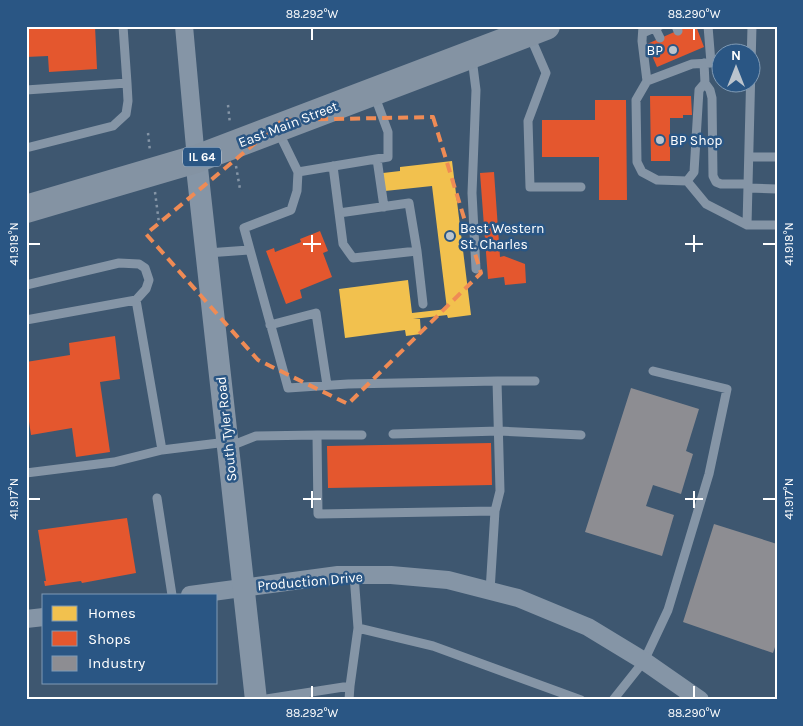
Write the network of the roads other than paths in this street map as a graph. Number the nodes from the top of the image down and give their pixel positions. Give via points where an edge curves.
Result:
1 (123, 26) edge
2 (184, 26) edge
3 (708, 26) edge
4 (752, 26) edge
5 (657, 27) edge
6 (643, 29) edge
7 (537, 30) edge
8 (660, 38) dead end
9 (688, 54) dead end
10 (472, 55) junction
11 (670, 62) dead end
12 (704, 63) junction
13 (692, 64) junction
14 (673, 71) junction
15 (647, 81) junction
16 (127, 83) junction
17 (705, 83) junction
18 (26, 90) edge
19 (373, 92) junction
20 (277, 128) junction
21 (26, 148) edge
22 (749, 157) junction
23 (777, 157) edge
24 (196, 159) junction
25 (377, 159) junction
26 (333, 166) junction
27 (298, 172) junction
28 (688, 180) junction
29 (748, 186) junction
30 (582, 187) dead end
31 (777, 189) edge
32 (384, 207) junction
33 (26, 209) edge
34 (339, 212) junction
35 (747, 225) junction
36 (777, 225) edge
37 (249, 250) junction
38 (417, 251) junction
39 (207, 253) junction
40 (476, 269) dead end
41 (26, 285) edge
42 (136, 300) junction
43 (423, 304) dead end
44 (26, 320) edge
45 (270, 326) junction
46 (654, 371) dead end
47 (498, 381) junction
48 (535, 381) dead end
49 (327, 385) junction
50 (499, 431) junction
51 (393, 434) dead end
52 (317, 435) junction
53 (362, 435) dead end
54 (580, 435) dead end
55 (228, 444) junction
56 (162, 450) junction
57 (26, 473) edge
58 (157, 498) dead end
59 (495, 511) junction
60 (354, 575) junction
61 (244, 587) junction
62 (490, 591) junction
63 (172, 594) edge
64 (197, 594) edge
65 (42, 617) edge
66 (26, 620) edge
67 (358, 628) junction
68 (644, 661) junction
69 (350, 686) junction
70 (258, 700) edge
71 (349, 700) edge
72 (581, 700) edge
73 (613, 700) edge
74 (700, 700) edge

1 - 16 lane
2 - 24 street
3 - 12 lane via 711,63
4 - 22 lane
5 - 6 lane
5 - 8 lane
6 - 15 lane
7 - 10 main road, East Main Street / IL 64
7 - 30 lane via 546,74 528,121 530,188
9 - 13 lane
10 - 19 main road, East Main Street / IL 64
10 - 40 lane via 476,90 472,193
11 - 14 lane
12 - 13 lane
12 - 17 lane
13 - 14 lane
14 - 15 lane
15 - 28 lane via 636,100 637,162 642,172 657,180
16 - 18 lane
16 - 21 lane via 126,114 113,126
17 - 28 lane via 699,90 694,172
17 - 29 lane via 712,98 713,176 721,184
19 - 20 main road, East Main Street / IL 64
19 - 25 lane via 388,132 388,157
20 - 24 main road, East Main Street / IL 64
20 - 27 lane
22 - 23 lane
22 - 29 lane
24 - 33 main road, East Main Street / IL 64
24 - 39 street, South Tyler Road
25 - 26 lane
25 - 32 lane
26 - 27 lane
26 - 34 lane
27 - 37 lane via 291,210 244,228
28 - 35 lane via 706,204
29 - 31 lane
29 - 35 lane
32 - 34 lane
32 - 38 lane via 410,203
34 - 38 lane via 343,244 353,258
35 - 36 lane
37 - 39 lane
37 - 45 lane
38 - 43 lane
39 - 55 street, South Tyler Road
41 - 42 lane via 118,263 139,264 145,268 149,280 146,290
42 - 44 lane
42 - 56 lane
45 - 49 lane via 288,388
45 - 49 lane via 316,314
46 - 68 lane via 727,389 709,474 668,610
47 - 48 lane
47 - 49 lane
47 - 50 lane
50 - 51 lane
50 - 54 lane
50 - 59 lane via 500,491
52 - 53 lane
52 - 55 lane via 256,436
52 - 59 lane via 318,514
55 - 56 lane
55 - 61 street, South Tyler Road
56 - 57 lane via 114,462
58 - 63 lane
59 - 62 lane
60 - 61 street, Production Drive
60 - 62 street, Production Drive via 448,580
60 - 67 lane
61 - 64 street, Production Drive
61 - 70 street, South Tyler Road
62 - 68 street, Production Drive via 518,598 588,627
65 - 66 street
67 - 69 lane
67 - 72 lane via 433,646
68 - 73 lane
68 - 74 street, Production Drive
69 - 70 lane
69 - 71 lane

